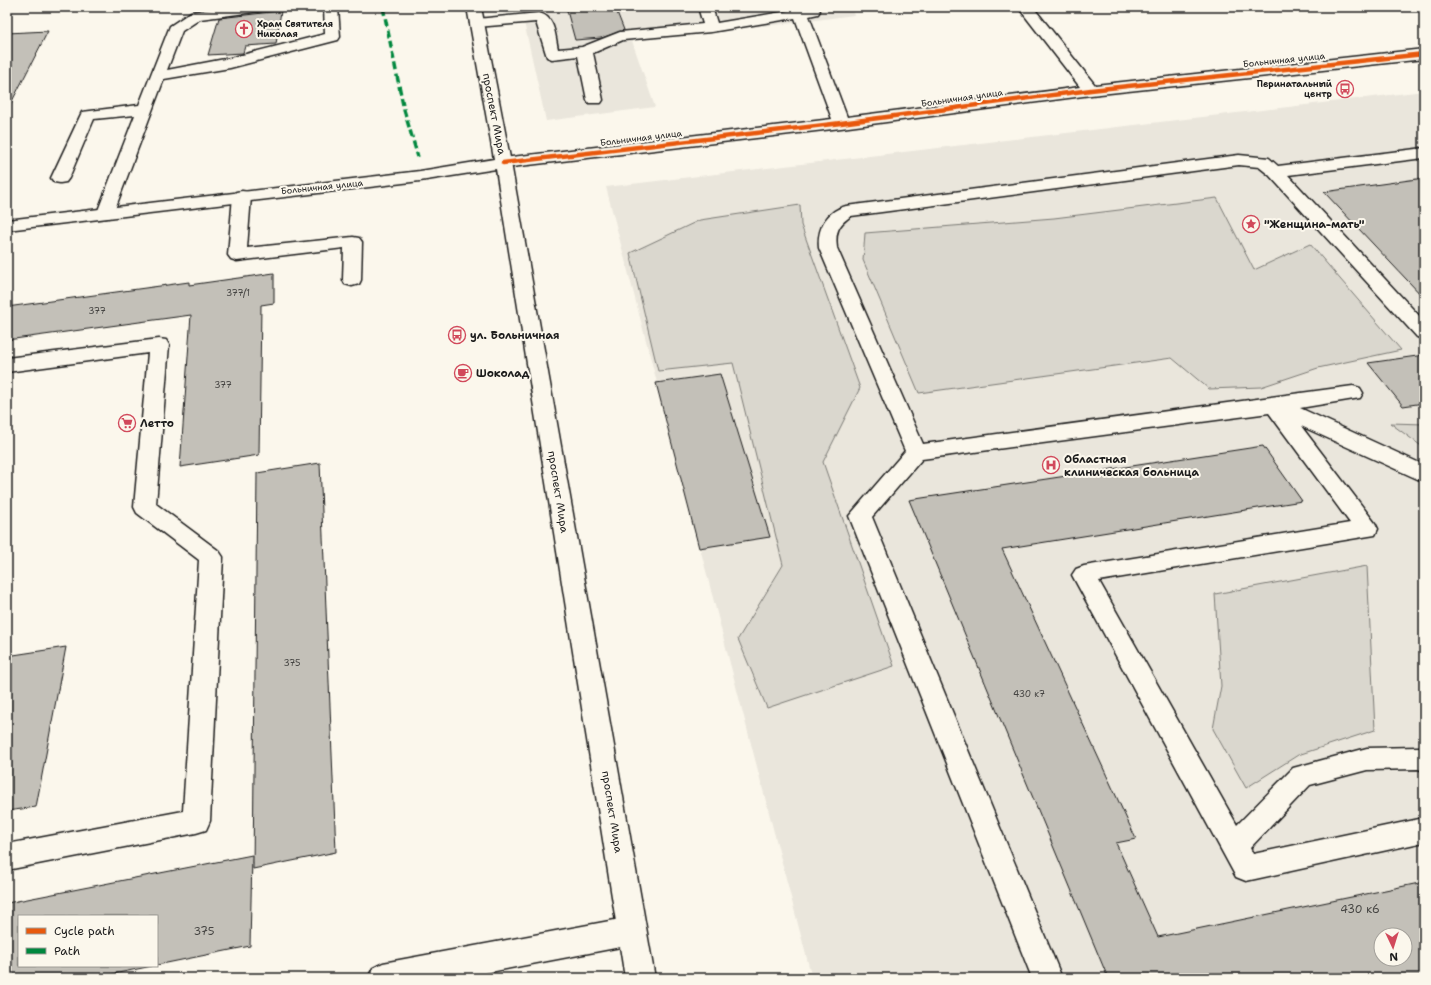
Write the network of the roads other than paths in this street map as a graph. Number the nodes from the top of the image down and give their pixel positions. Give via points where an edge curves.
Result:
1 (261, 7) edge
2 (331, 7) edge
3 (474, 7) edge
4 (705, 7) edge
5 (1025, 7) edge
6 (806, 10) edge
7 (477, 23) junction
8 (711, 28) junction
9 (585, 51) junction
10 (1424, 54) edge
11 (157, 76) junction
12 (1091, 90) junction
13 (596, 100) dead end
14 (146, 109) junction
15 (841, 123) junction
16 (1424, 153) edge
17 (503, 163) junction
18 (1275, 171) junction
19 (60, 178) dead end
20 (242, 196) junction
21 (106, 213) junction
22 (7, 224) edge
23 (352, 280) dead end
24 (1424, 332) edge
25 (7, 365) edge
26 (1353, 393) dead end
27 (1274, 405) junction
28 (916, 452) junction
29 (1424, 474) edge
30 (1424, 760) edge
31 (1424, 830) edge
32 (1234, 846) junction
33 (7, 857) edge
34 (631, 931) junction
35 (383, 978) edge
36 (640, 978) edge
37 (1047, 978) edge

1 - 11 main road via 196,15 175,29
2 - 11 main road via 333,37 230,63
3 - 7 main road, проспект Мира
4 - 8 main road
5 - 12 main road
6 - 8 main road
6 - 15 main road
7 - 9 main road via 539,17 544,21 552,54
7 - 17 main road, проспект Мира
8 - 9 main road via 620,36
9 - 13 main road
10 - 12 main road, Больничная улица
11 - 14 main road
12 - 15 main road, Больничная улица
14 - 19 main road via 88,115
14 - 21 main road
15 - 17 main road, Больничная улица
16 - 18 main road
17 - 20 main road, Больничная улица via 420,176
17 - 34 main road, проспект Мира
18 - 24 main road
18 - 28 main road via 1263,162 1239,160 846,210 831,222 826,234 828,248
20 - 21 main road, Больничная улица
20 - 23 main road via 237,255 353,242
21 - 22 main road, Больничная улица
25 - 33 main road via 159,345 145,507 211,557 196,821
26 - 27 main road
27 - 28 main road
27 - 29 main road
27 - 32 main road via 1367,529 1084,575
28 - 37 main road via 860,516
30 - 32 main road via 1367,759 1302,776
31 - 32 main road via 1246,868
34 - 35 main road
34 - 36 main road, проспект Мира

